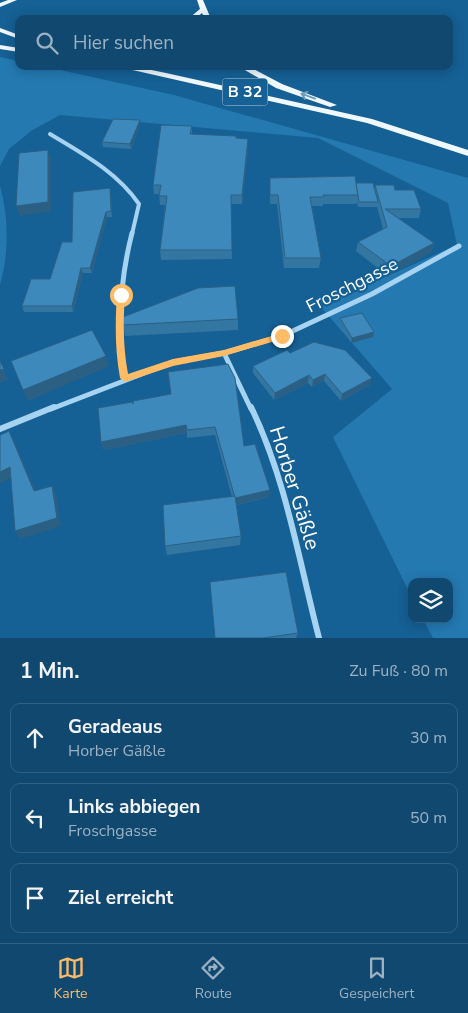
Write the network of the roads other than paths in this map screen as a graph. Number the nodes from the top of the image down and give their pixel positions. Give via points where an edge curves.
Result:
1 (14, 0) edge
2 (200, 0) edge
3 (0, 5) edge
4 (204, 9) junction
5 (196, 15) edge
6 (206, 15) edge
7 (0, 30) edge
8 (15, 36) edge
9 (0, 47) edge
10 (15, 49) edge
11 (140, 70) edge
12 (249, 70) edge
13 (369, 121) junction
14 (50, 134) dead end
15 (468, 153) edge
16 (459, 246) dead end
17 (224, 353) junction
18 (125, 378) junction
19 (0, 429) edge
20 (319, 638) edge

1 - 3 main road
2 - 4 main road
4 - 5 main road
4 - 6 main road
7 - 8 main road
9 - 10 main road
11 - 13 main road, B 32
13 -> 12 main road via 364,116 279,86
13 - 15 main road, B 32
14 - 18 street via 95,163 134,195 139,204 121,302 120,354
16 - 17 street, Froschgasse via 372,294 282,336
17 - 18 street, Froschgasse via 173,362
17 - 20 street, Horber Gäßle via 274,463
18 - 19 street, Froschgasse

